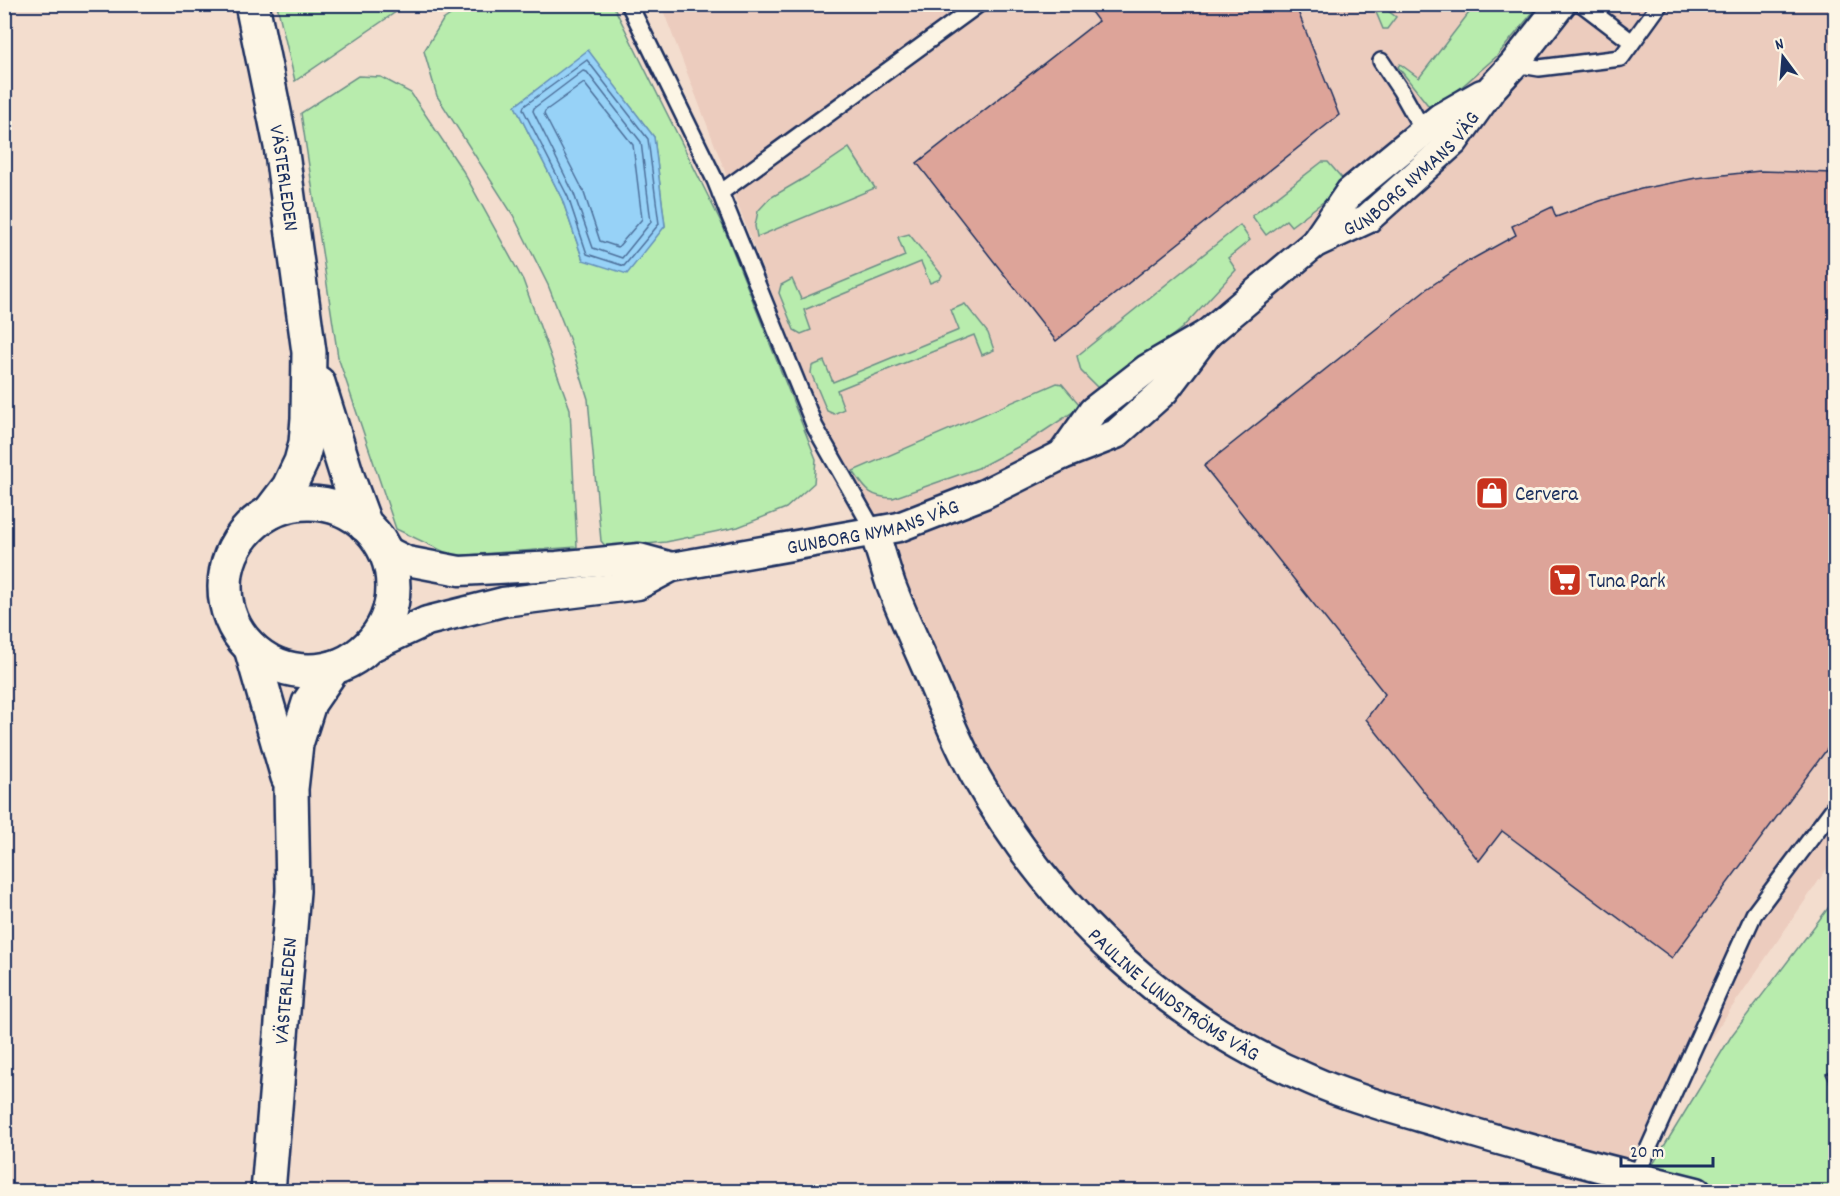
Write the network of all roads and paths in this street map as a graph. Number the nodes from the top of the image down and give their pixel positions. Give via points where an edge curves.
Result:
1 (252, 4) edge
2 (629, 4) edge
3 (979, 4) edge
4 (1561, 4) edge
5 (1582, 4) edge
6 (1660, 4) edge
7 (1632, 42) junction
8 (1381, 61) dead end
9 (1514, 64) junction
10 (1492, 88) junction
11 (1424, 132) junction
12 (720, 193) junction
13 (1315, 243) junction
14 (309, 352) junction
15 (270, 512) junction
16 (365, 525) junction
17 (874, 531) junction
18 (385, 550) junction
19 (672, 567) junction
20 (251, 648) junction
21 (367, 649) junction
22 (333, 668) junction
23 (291, 789) junction
24 (1836, 805) edge
25 (1636, 1176) junction
26 (268, 1191) edge
27 (1697, 1191) edge

1 - 14 main road, VÄSTERLEDEN via 281,146
2 - 12 lane
3 - 12 lane
4 - 9 street, GUNBORG NYMANS VÄG
5 - 7 lane
6 - 7 lane
7 - 9 lane via 1621,58 1539,68
8 - 11 lane
9 - 10 street, GUNBORG NYMANS VÄG
10 - 11 street, GUNBORG NYMANS VÄG via 1440,118
10 - 13 street, GUNBORG NYMANS VÄG via 1454,141 1367,219
11 - 13 street, GUNBORG NYMANS VÄG via 1350,192
12 - 17 lane via 815,427
13 - 17 street, GUNBORG NYMANS VÄG via 1207,334 1164,391 1116,434 1062,455 984,494 899,527
14 - 15 main road, VÄSTERLEDEN via 304,453 289,487
14 - 16 main road, VÄSTERLEDEN
15 - 16 main road via 312,503 340,509
15 - 20 main road via 240,538 225,575 229,615
16 - 18 main road
17 - 19 street, GUNBORG NYMANS VÄG
17 - 25 street, PAULINE LUNDSTRÖMS VÄG via 891,584 976,777 1035,867 1120,960 1207,1025 1310,1080 1433,1121
18 - 19 street, GUNBORG NYMANS VÄG via 407,561 460,572 639,558
18 - 21 main road via 392,576 392,602 383,628
19 - 21 street, GUNBORG NYMANS VÄG via 638,585 503,602 427,621
20 - 22 main road via 290,669
20 - 23 main road, VÄSTERLEDEN
21 - 22 main road
22 - 23 main road, VÄSTERLEDEN via 309,703 296,744
23 - 26 main road, VÄSTERLEDEN via 293,891
24 - 25 lane via 1754,915
25 - 27 street, PAULINE LUNDSTRÖMS VÄG

